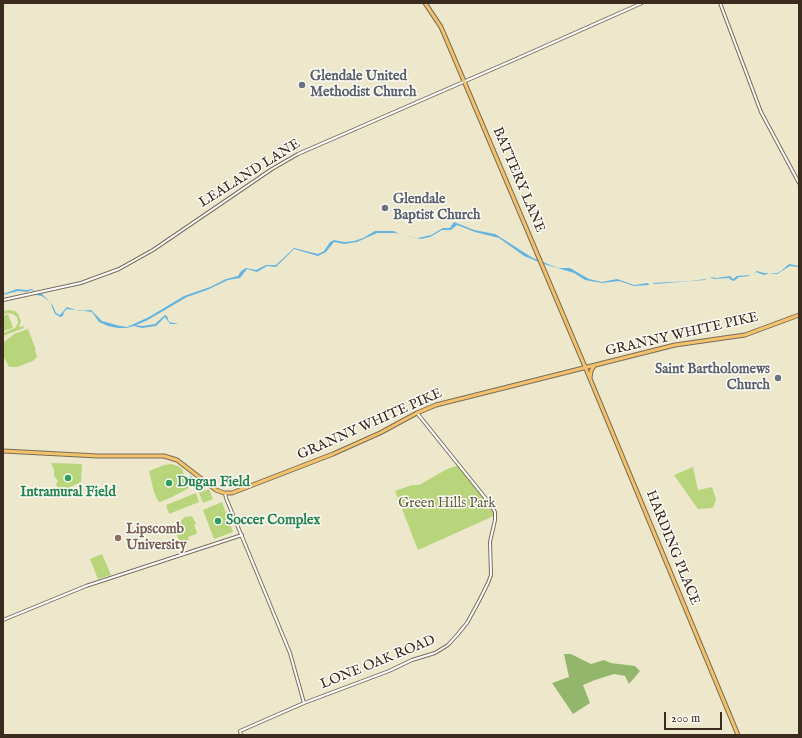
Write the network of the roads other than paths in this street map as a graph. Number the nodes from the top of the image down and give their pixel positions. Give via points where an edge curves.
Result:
1 (425, 3) edge
2 (642, 3) edge
3 (720, 3) edge
4 (465, 81) junction
5 (799, 183) edge
6 (3, 300) edge
7 (799, 315) edge
8 (594, 366) junction
9 (586, 368) junction
10 (590, 379) junction
11 (417, 413) junction
12 (3, 451) edge
13 (225, 493) junction
14 (232, 493) junction
15 (227, 501) junction
16 (242, 535) junction
17 (3, 620) edge
18 (304, 703) junction
19 (241, 735) edge
20 (738, 735) edge

1 - 4 main road, BATTERY LANE via 442,29
2 - 4 street, LEALAND LANE
3 - 5 street via 761,112
4 - 6 street, LEALAND LANE via 293,156 125,266 87,282
4 - 9 main road, BATTERY LANE
7 - 8 main road, GRANNY WHITE PIKE via 745,335 676,346
8 - 9 main road, GRANNY WHITE PIKE
8 - 10 main road
9 - 10 main road, HARDING PLACE
9 - 11 main road, GRANNY WHITE PIKE via 448,402
10 - 20 main road, HARDING PLACE
11 - 14 main road, GRANNY WHITE PIKE via 333,454
11 - 18 street, LONE OAK ROAD via 495,512 490,542 489,582 467,623 446,647
12 - 13 main road, GRANNY WHITE PIKE via 98,456 164,456 177,460 214,489
13 - 14 main road, GRANNY WHITE PIKE
13 - 15 street
14 - 15 street
15 - 16 street
16 - 17 street via 81,587
16 - 18 street via 290,653
18 - 19 street, LONE OAK ROAD via 240,731

